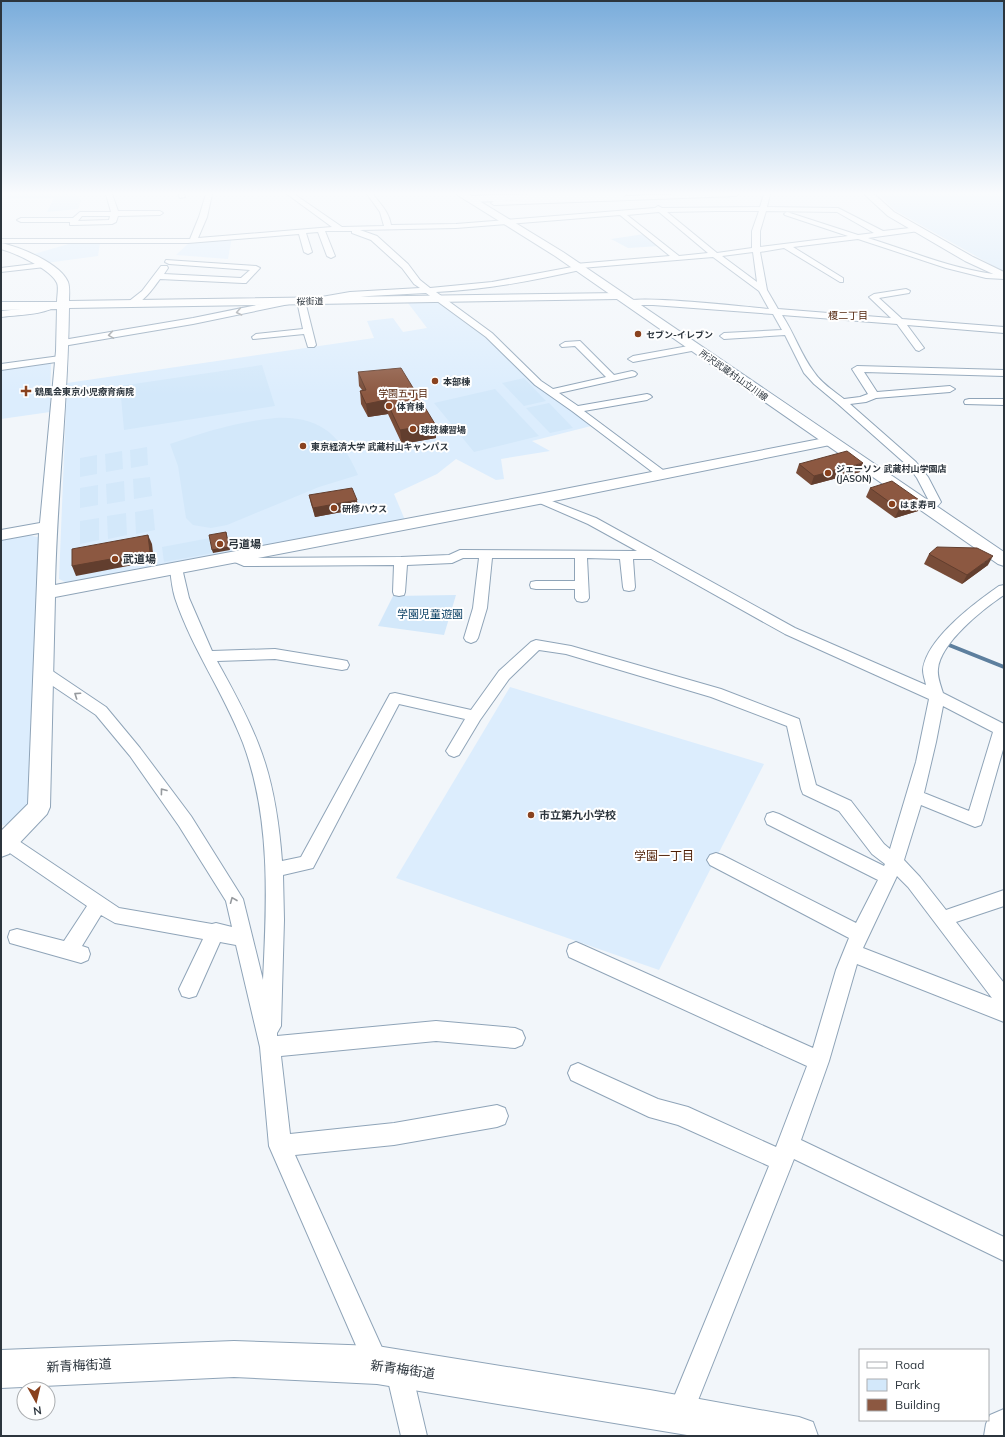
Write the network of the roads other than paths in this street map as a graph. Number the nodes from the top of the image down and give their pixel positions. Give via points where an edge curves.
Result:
1 (35, 261) edge
2 (400, 261) edge
3 (568, 261) edge
4 (643, 261) edge
5 (724, 261) edge
6 (758, 261) edge
7 (810, 261) edge
8 (935, 261) edge
9 (973, 261) edge
10 (169, 262) joint
11 (42, 266) junction
12 (576, 267) junction
13 (1, 270) edge
14 (157, 276) junction
15 (1004, 276) edge
16 (840, 280) dead end
17 (430, 290) junction
18 (763, 290) junction
19 (906, 291) dead end
20 (441, 299) junction
21 (623, 299) junction
22 (296, 301) junction
23 (313, 301) junction
24 (131, 304) junction
25 (58, 305) junction
26 (1, 306) edge
27 (775, 312) junction
28 (1, 314) edge
29 (900, 322) junction
30 (1004, 330) edge
31 (308, 331) junction
32 (788, 332) junction
33 (724, 336) dead end
34 (256, 337) dead end
35 (63, 343) junction
36 (311, 345) dead end
37 (564, 345) dead end
38 (694, 348) junction
39 (919, 348) dead end
40 (60, 359) junction
41 (633, 359) dead end
42 (1, 367) edge
43 (1004, 373) edge
44 (632, 374) dead end
45 (613, 379) junction
46 (950, 389) dead end
47 (552, 392) junction
48 (874, 395) junction
49 (842, 402) junction
50 (969, 402) dead end
51 (1004, 402) edge
52 (644, 407) dead end
53 (576, 409) junction
54 (830, 442) junction
55 (663, 475) junction
56 (539, 499) junction
57 (927, 507) junction
58 (48, 527) junction
59 (1, 535) edge
60 (486, 554) junction
61 (581, 555) junction
62 (626, 555) junction
63 (655, 555) junction
64 (1002, 556) edge
65 (234, 557) junction
66 (401, 561) junction
67 (176, 568) junction
68 (536, 585) dead end
69 (630, 587) dead end
70 (1004, 589) edge
71 (399, 592) dead end
72 (46, 593) junction
73 (471, 638) dead end
74 (208, 656) junction
75 (342, 665) dead end
76 (43, 672) junction
77 (937, 698) junction
78 (476, 716) junction
79 (1003, 731) edge
80 (454, 752) dead end
81 (915, 796) junction
82 (773, 819) dead end
83 (3, 842) edge
84 (716, 860) dead end
85 (891, 869) junction
86 (273, 870) junction
87 (1004, 898) edge
88 (98, 904) junction
89 (943, 919) junction
90 (216, 932) junction
91 (17, 937) dead end
92 (244, 938) junction
93 (856, 944) junction
94 (576, 951) dead end
95 (189, 989) dead end
96 (1003, 999) edge
97 (515, 1038) dead end
98 (270, 1048) junction
99 (819, 1061) junction
100 (578, 1073) dead end
101 (497, 1116) dead end
102 (280, 1146) junction
103 (785, 1153) junction
104 (1004, 1249) edge
105 (388, 1366) junction
106 (1, 1369) edge
107 (680, 1414) junction
108 (1004, 1422) edge
109 (414, 1436) edge
110 (799, 1436) edge
111 (997, 1436) edge

1 - 11 street
2 - 17 street via 417,282
3 - 12 main road, 所沢武蔵村山立川線
4 - 12 street
5 - 18 street
6 - 18 street
7 - 16 street
8 - 15 street via 994,278
9 - 15 street
10 - 14 street
10 - 14 street via 256,268 243,281
11 - 13 street
11 - 25 street via 57,276 62,283
12 - 17 street via 521,281
12 - 21 main road, 所沢武蔵村山立川線
14 - 24 street via 145,293
17 - 20 street
17 - 23 street via 337,296
18 - 27 street
19 - 29 street via 873,297
20 - 21 street, 桜街道
20 - 23 street, 桜街道
20 - 47 street via 489,335 538,383
21 - 27 street
21 - 38 main road, 所沢武蔵村山立川線
22 - 23 street, 桜街道
22 - 24 street, 桜街道
22 - 31 street
22 -> 35 street
24 - 25 street, 桜街道
25 - 26 street, 桜街道
25 - 28 street
25 - 35 street
27 - 29 street
27 - 32 street
29 - 30 street
29 - 39 street
31 - 34 street
31 - 36 street
32 - 33 street
32 - 49 street via 810,373
35 - 40 street
37 - 45 street via 577,343
38 - 41 street
38 - 54 main road, 所沢武蔵村山立川線
40 - 42 street
40 - 58 street
43 - 48 street via 857,369
44 - 45 street
45 - 47 street
46 - 48 street
47 - 53 street
48 - 49 street via 862,400
49 - 57 street via 912,464 922,476 935,502
50 - 51 street
52 - 53 street via 642,398
53 - 55 street
54 - 55 street
54 - 57 main road, 所沢武蔵村山立川線
55 - 56 street
56 - 63 street via 592,521
56 - 65 street
57 - 64 main road, 所沢武蔵村山立川線
58 - 59 street
58 - 72 street
60 - 61 street
60 - 66 street via 460,554 452,559
60 - 73 street via 480,608
61 - 62 street
61 - 68 street via 582,591
62 - 63 street
62 - 69 street
63 - 77 street via 790,630 914,685
65 - 66 street via 244,562
65 - 67 street
66 - 71 street
67 - 72 street
67 - 74 street via 182,597
70 - 77 street via 954,628 942,644 931,664 931,681
72 - 76 street
74 - 75 street via 275,654
74 - 86 street via 251,746 267,798
76 - 83 street via 39,807
92 -> 76 street via 234,899 185,820 135,752 101,711
77 - 79 street
77 - 81 street
78 - 80 street
78 - 85 street via 504,675 536,645 566,648 716,693 794,723 809,789 845,806
78 - 86 street via 395,698 307,863
79 - 81 street via 975,820
81 - 85 street
82 - 85 street
83 - 88 street
84 - 93 street
85 - 89 street via 914,882
85 - 93 street
86 - 98 street via 275,904
87 - 89 street
88 - 90 street via 115,915
88 - 91 street via 75,952
89 - 96 street
90 - 92 street
90 - 95 street
92 - 98 street
93 - 96 street
93 - 99 street
94 - 99 street
97 - 98 street via 436,1031
98 - 102 street
99 - 103 street
100 - 103 street via 657,1109
101 - 102 street via 394,1134
102 - 105 street
103 - 104 street
103 - 107 street
105 - 106 main road, 新青梅街道 via 234,1359
105 - 107 main road, 新青梅街道
105 - 109 street
107 - 110 main road, 新青梅街道
108 - 111 street via 999,1424

